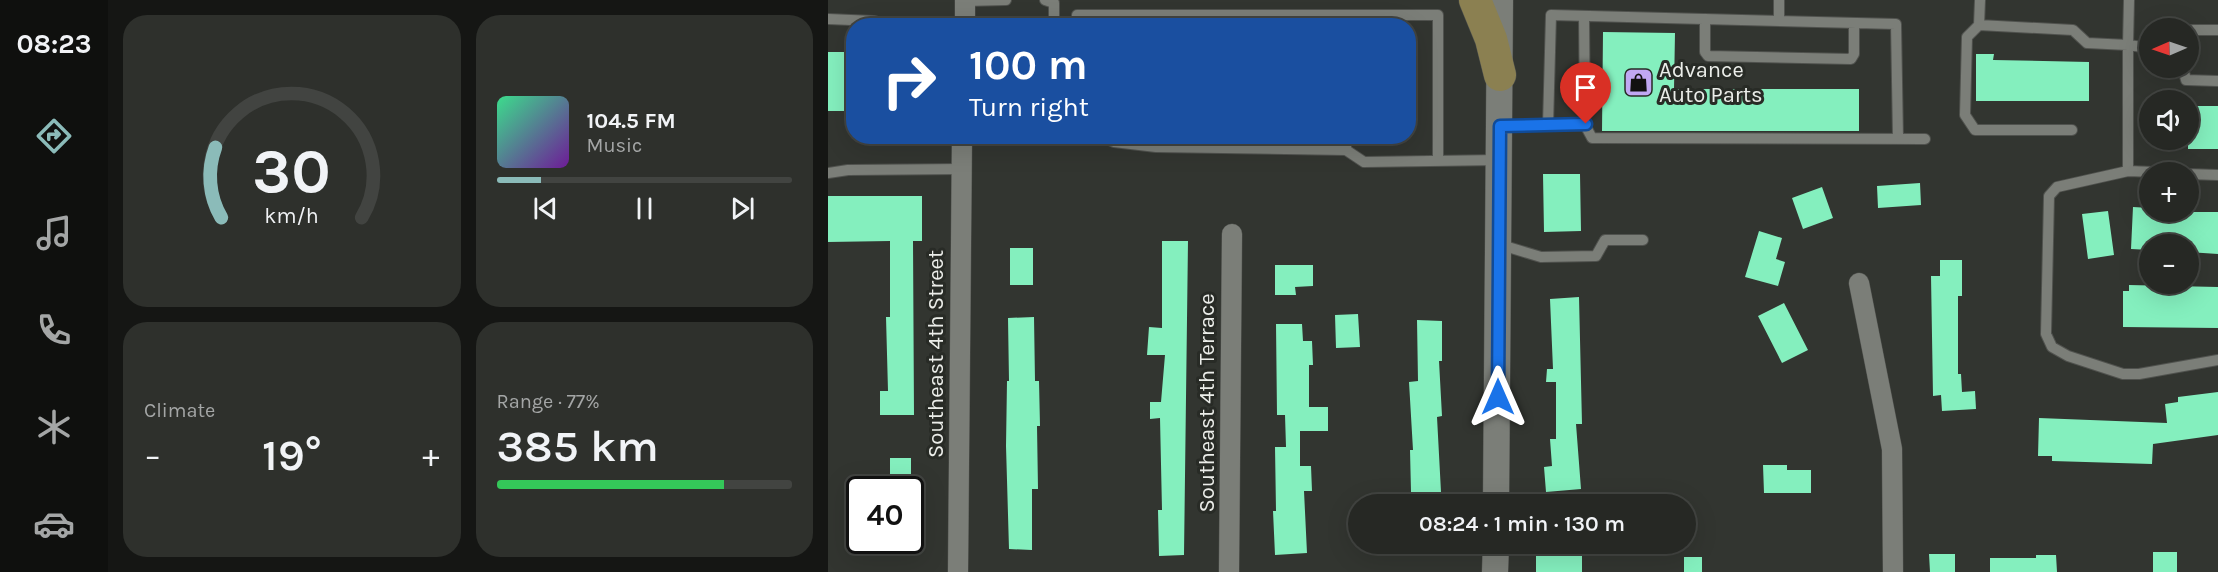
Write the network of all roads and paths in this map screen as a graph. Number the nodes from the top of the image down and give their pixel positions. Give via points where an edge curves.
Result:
1 (1006, 0) edge
2 (1046, 0) edge
3 (1475, 0) edge
4 (1500, 0) edge
5 (1779, 0) edge
6 (1980, 0) edge
7 (2129, 0) edge
8 (965, 1) edge
9 (1584, 16) junction
10 (965, 18) edge
11 (1054, 18) edge
12 (1077, 18) edge
13 (1239, 18) edge
14 (1383, 18) edge
15 (828, 19) edge
16 (1706, 19) junction
17 (846, 20) edge
18 (1779, 21) junction
19 (1854, 23) junction
20 (1979, 25) junction
21 (2199, 30) edge
22 (2218, 30) edge
23 (2128, 45) junction
24 (2139, 46) edge
25 (1500, 75) junction
26 (2186, 78) edge
27 (2218, 81) edge
28 (1586, 124) junction
29 (1548, 125) junction
30 (1500, 126) junction
31 (2072, 130) dead end
32 (1898, 138) junction
33 (1925, 139) dead end
34 (962, 144) edge
35 (1131, 144) edge
36 (1346, 144) edge
37 (1346, 150) junction
38 (1438, 160) junction
39 (1498, 160) junction
40 (962, 169) junction
41 (2128, 171) junction
42 (2139, 171) edge
43 (828, 173) edge
44 (2199, 174) edge
45 (2218, 175) edge
46 (1232, 234) dead end
47 (1643, 240) dead end
48 (1498, 244) junction
49 (1859, 283) dead end
50 (2218, 360) edge
51 (1496, 494) edge
52 (1496, 554) edge
53 (958, 572) edge
54 (1229, 572) edge
55 (1495, 572) edge
56 (1893, 572) edge

1 - 8 lane
2 - 11 lane via 1054,3
3 - 25 main road
4 - 25 street
5 - 18 lane
6 - 20 lane
7 - 23 lane
8 - 10 street
9 - 16 lane
9 - 28 lane
9 - 29 lane via 1551,15
12 - 13 lane
14 - 38 lane via 1438,15
15 - 17 lane
16 - 18 lane
16 - 19 lane via 1708,57 1851,59
18 - 19 lane
19 - 32 lane via 1896,24
20 - 23 lane via 2073,30 2087,43
20 - 31 lane via 1967,37 1965,115 1975,130
21 - 22 lane
23 - 24 lane
23 - 41 lane
25 - 30 street
26 - 27 lane
28 - 29 lane
28 - 32 lane via 1592,138
29 - 30 lane
30 - 39 street
32 - 33 lane
34 - 40 street, Southeast 4th Street
35 - 37 lane
36 - 37 lane
37 - 38 lane via 1364,162
38 - 39 lane
39 - 48 street
40 - 43 lane
40 - 53 street, Southeast 4th Street
41 - 42 lane
41 - 50 lane via 2057,187 2049,196 2046,334 2052,347 2123,374
44 - 45 lane
46 - 54 street, Southeast 4th Terrace
47 - 48 lane via 1605,240 1596,256 1541,256
48 - 51 street
49 - 56 street via 1892,449
52 - 55 street

